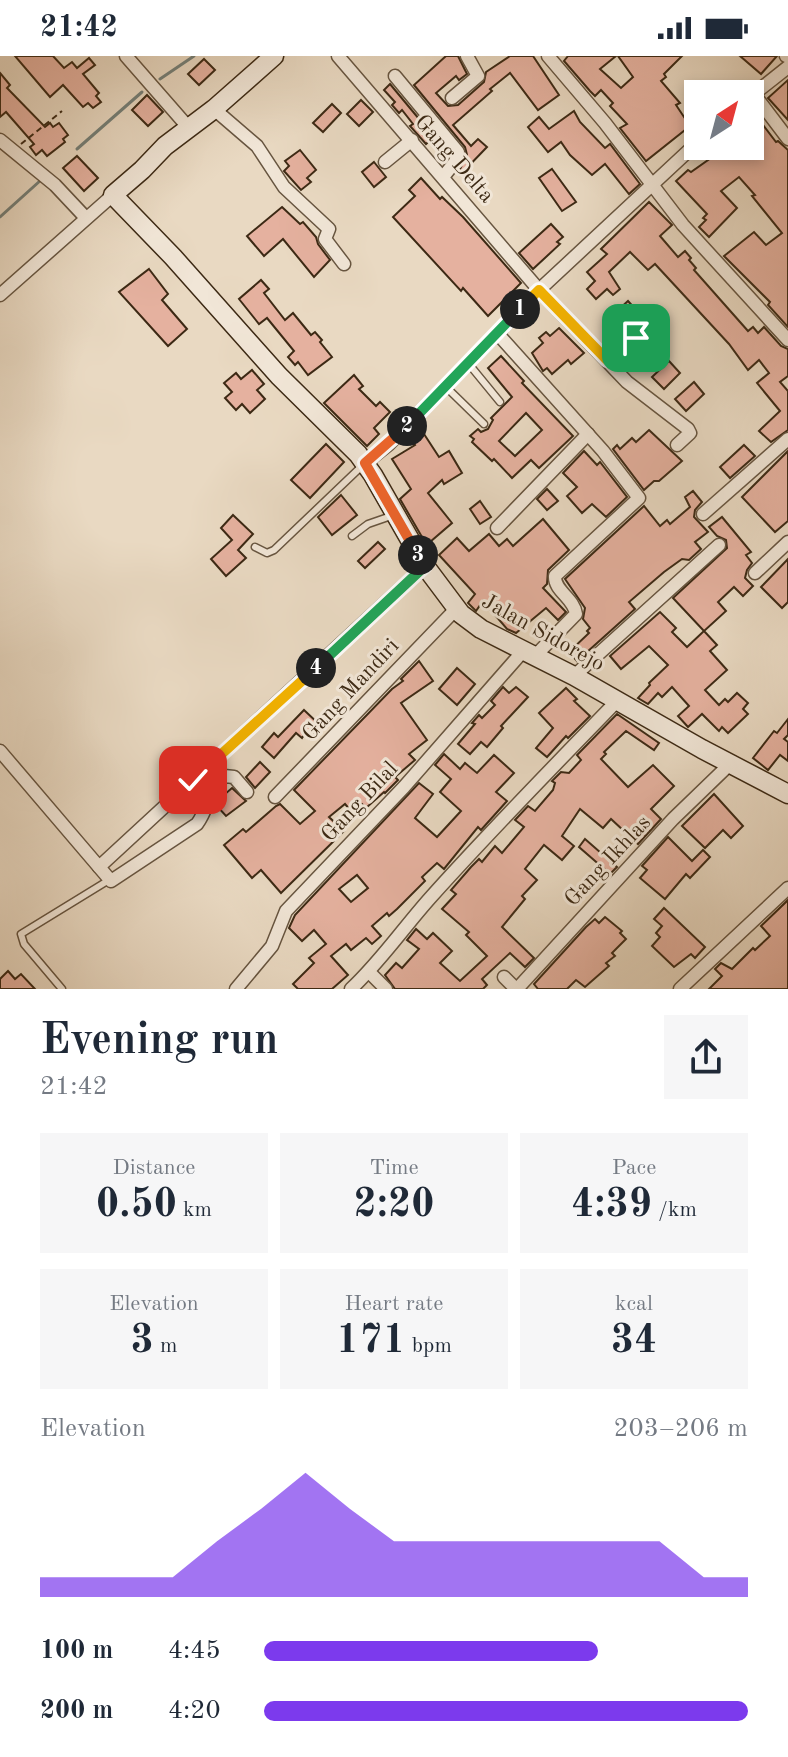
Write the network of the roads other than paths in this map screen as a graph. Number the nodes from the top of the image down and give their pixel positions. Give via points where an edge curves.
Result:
1 (126, 56) edge
2 (338, 56) edge
3 (467, 56) edge
4 (548, 56) edge
5 (270, 57) edge
6 (788, 67) edge
7 (395, 76) dead end
8 (764, 86) edge
9 (452, 98) dead end
10 (214, 109) junction
11 (764, 110) edge
12 (188, 127) junction
13 (788, 139) edge
14 (0, 140) edge
15 (412, 140) junction
16 (684, 155) edge
17 (385, 162) dead end
18 (443, 177) junction
19 (651, 184) junction
20 (55, 185) junction
21 (113, 195) junction
22 (56, 202) dead end
23 (86, 218) junction
24 (344, 264) dead end
25 (539, 290) junction
26 (0, 295) edge
27 (497, 333) junction
28 (636, 338) dead end
29 (788, 340) edge
30 (607, 360) junction
31 (468, 363) junction
32 (445, 386) junction
33 (500, 402) dead end
34 (484, 424) dead end
35 (588, 434) junction
36 (788, 439) edge
37 (677, 445) dead end
38 (365, 463) junction
39 (395, 514) junction
40 (703, 514) dead end
41 (497, 528) dead end
42 (352, 536) dead end
43 (788, 542) edge
44 (719, 545) dead end
45 (255, 547) dead end
46 (425, 566) junction
47 (755, 573) dead end
48 (456, 609) junction
49 (530, 653) junction
50 (574, 676) junction
51 (616, 702) junction
52 (0, 751) edge
53 (731, 763) junction
54 (785, 789) edge
55 (247, 792) dead end
56 (275, 797) dead end
57 (99, 867) junction
58 (109, 880) junction
59 (788, 888) edge
60 (369, 972) junction
61 (504, 977) dead end
62 (62, 989) edge
63 (236, 989) edge
64 (351, 989) edge
65 (386, 989) edge
66 (517, 989) edge
67 (680, 989) edge

1 - 12 street
2 - 15 street, Gang Delta
3 - 9 street via 478,76
4 - 19 street
5 - 10 street
6 - 8 street
7 - 18 street via 458,152
10 - 12 street
10 - 24 street via 257,146 284,187 329,229 325,239
11 - 13 street
12 - 21 street
14 - 20 street
15 - 17 street
15 - 18 street, Gang Delta
16 - 19 street
18 - 25 street, Gang Delta
19 - 25 street
19 - 29 street
20 - 22 lane
20 - 23 street
21 - 23 street
21 - 38 street, Jalan Sidorejo
23 - 26 street
25 - 27 street
25 - 30 street, Gang Delta
27 - 31 street
27 - 35 street
28 - 30 street
30 - 37 street, Gang Delta via 688,429
31 - 32 street
31 - 33 lane
32 - 34 lane
32 - 38 street
35 - 41 street
35 - 49 street, Gang Bilal via 639,498 555,576 576,614
36 - 40 street
38 - 39 street, Jalan Sidorejo
38 - 45 lane via 274,550 267,553
39 - 42 lane
39 - 46 street, Jalan Sidorejo
43 - 47 street
44 - 50 street
46 - 48 street, Jalan Sidorejo
46 - 57 street
48 - 49 street, Jalan Sidorejo via 481,629
48 - 56 street, Gang Mandiri
49 - 50 street, Jalan Sidorejo
49 - 63 street, Gang Bilal via 286,911 272,946
50 - 51 street, Jalan Sidorejo
51 - 53 street, Jalan Sidorejo
51 - 60 street via 429,899
52 - 57 street
53 - 54 street, Jalan Sidorejo
53 - 66 street, Gang Ikhlas
55 - 58 street via 234,777 224,776 197,824
57 - 58 street
58 - 62 lane via 21,934
59 - 67 street
60 - 64 street
60 - 65 street
61 - 66 street, Gang Ikhlas

